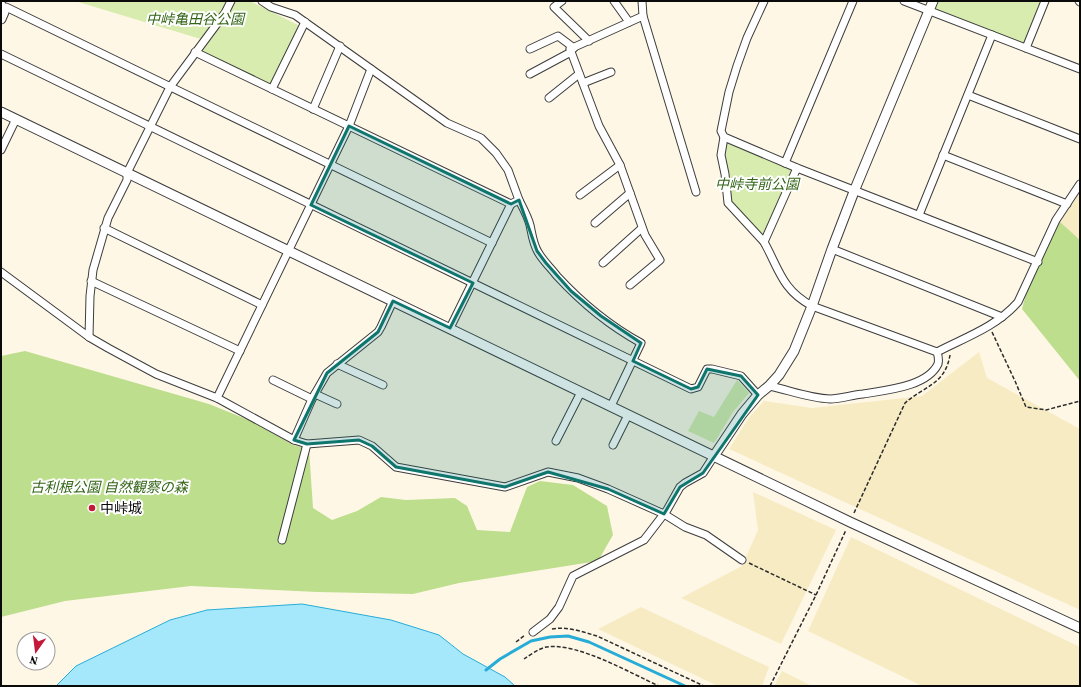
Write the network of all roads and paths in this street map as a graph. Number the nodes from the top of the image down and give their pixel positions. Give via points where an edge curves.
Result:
1 (232, 1) edge
2 (262, 1) edge
3 (562, 1) edge
4 (614, 1) edge
5 (642, 1) edge
6 (764, 1) edge
7 (853, 1) edge
8 (904, 1) edge
9 (933, 1) edge
10 (1045, 1) edge
11 (4, 5) edge
12 (929, 11) junction
13 (643, 16) junction
14 (1, 19) edge
15 (305, 22) junction
16 (629, 22) junction
17 (992, 35) junction
18 (589, 41) junction
19 (340, 46) junction
20 (1026, 48) junction
21 (530, 49) dead end
22 (573, 50) junction
23 (195, 52) junction
24 (1, 54) edge
25 (371, 69) junction
26 (1080, 70) edge
27 (611, 72) dead end
28 (530, 74) dead end
29 (579, 74) junction
30 (582, 83) junction
31 (170, 87) junction
32 (272, 89) junction
33 (968, 95) junction
34 (549, 98) dead end
35 (313, 109) junction
36 (1, 112) edge
37 (16, 119) junction
38 (349, 126) junction
39 (150, 127) junction
40 (724, 137) junction
41 (1080, 139) edge
42 (1, 150) edge
43 (943, 155) junction
44 (785, 163) junction
45 (620, 165) junction
46 (330, 166) junction
47 (797, 168) junction
48 (127, 173) junction
49 (1080, 184) edge
50 (855, 190) junction
51 (696, 192) dead end
52 (630, 193) junction
53 (580, 195) dead end
54 (519, 200) junction
55 (511, 204) junction
56 (1067, 204) junction
57 (311, 205) junction
58 (918, 215) junction
59 (595, 223) dead end
60 (104, 228) junction
61 (642, 228) junction
62 (764, 242) junction
63 (492, 243) junction
64 (832, 249) junction
65 (289, 251) junction
66 (1038, 262) junction
67 (602, 263) dead end
68 (1, 272) edge
69 (91, 281) junction
70 (473, 282) junction
71 (630, 285) dead end
72 (393, 301) junction
73 (262, 305) junction
74 (812, 306) junction
75 (1002, 317) junction
76 (989, 327) junction
77 (450, 328) junction
78 (89, 337) junction
79 (950, 345) junction
80 (240, 351) junction
81 (937, 352) junction
82 (633, 361) junction
83 (337, 364) junction
84 (272, 380) dead end
85 (383, 384) dead end
86 (769, 386) junction
87 (581, 392) junction
88 (758, 395) junction
89 (313, 397) junction
90 (217, 398) junction
91 (1080, 401) edge
92 (337, 404) dead end
93 (611, 406) junction
94 (628, 414) junction
95 (294, 440) junction
96 (556, 441) dead end
97 (307, 444) junction
98 (614, 445) dead end
99 (714, 456) junction
100 (664, 514) junction
101 (850, 522) junction
102 (282, 540) dead end
103 (742, 560) joint
104 (816, 595) junction
105 (1080, 628) edge
106 (533, 632) junction
107 (516, 642) dead end
108 (524, 659) dead end
109 (659, 686) edge
110 (704, 686) edge
111 (770, 686) edge

1 - 23 street
2 - 15 street
3 - 18 street via 554,7
4 - 16 street
5 - 13 street
6 - 40 street via 747,38 729,92 722,131
7 - 44 street
8 - 12 street
9 - 12 street
10 - 20 street
11 - 14 street
11 - 31 street
12 - 17 street
12 - 50 street
13 - 16 street
13 - 51 street
15 - 19 street
15 - 32 street
16 - 18 street
17 - 20 street
17 - 33 street
18 - 22 street
19 - 25 street
19 - 35 street
20 - 26 street
21 - 22 street via 558,36
22 - 28 street
22 - 29 street
23 - 31 street
23 - 32 street
24 - 39 street
25 - 38 street
25 - 54 street via 447,123 482,138 508,170
27 - 30 street
29 - 30 street
29 - 34 street
30 - 45 street via 599,126
31 - 39 street
31 - 46 street
32 - 35 street
33 - 41 street
33 - 43 street
35 - 38 street
36 - 37 street
37 - 42 street
37 - 48 street
38 - 46 street
38 - 55 street
39 - 48 street
39 - 57 street
40 - 44 street
40 - 62 street via 722,155 728,203
43 - 56 street
43 - 58 street
44 - 47 street
45 - 52 street
45 - 53 street
46 - 57 street
46 - 63 street
47 - 50 street
47 - 62 street
48 - 60 street via 127,180
48 - 65 street
49 - 56 street
50 - 58 street
50 - 64 street
52 - 59 street
52 - 61 street
54 - 55 street
54 - 82 street via 530,224 537,251 546,263 571,291 621,332 641,343
55 - 63 street
56 - 66 street via 1056,220
57 - 65 street
57 - 70 street
58 - 66 street
60 - 69 street
60 - 73 street
61 - 67 street
61 - 71 street via 660,260
62 - 74 street via 785,284 801,300
63 - 70 street
64 - 74 street
64 - 75 street
65 - 72 street
65 - 73 street
66 - 75 street via 1018,302
68 - 78 street
69 - 78 street
69 - 80 street
70 - 77 street
70 - 82 street
72 - 77 street
72 - 83 street via 378,332
73 - 80 street
74 - 81 street
74 - 86 street via 794,351
75 - 76 street
76 - 79 street
76 - 91 path via 1026,408 1046,410
77 - 87 street
78 - 90 street via 156,374
79 - 81 street
79 - 101 path via 948,365 943,374 935,383 905,404
80 - 90 street
81 - 86 street via 938,364 925,377 913,384 882,391 830,399
82 - 88 street via 691,389 698,387 707,369 735,374 741,376
82 - 93 street
83 - 85 street
83 - 89 street via 327,373
84 - 89 street
86 - 88 street
87 - 93 street
87 - 96 street
88 - 99 street
89 - 92 street
89 - 95 street
90 - 95 street
93 - 94 street
94 - 98 street
94 - 99 street
95 - 97 street
97 - 100 street via 360,440 372,446 396,466 505,487 548,472 578,478
97 - 102 street
99 - 100 street via 703,473 680,487
99 - 101 street
100 - 103 street via 706,535
100 - 106 street via 644,540 573,576 559,607 550,619
101 - 104 path
101 - 105 street
103 - 104 path
104 - 111 path
106 - 107 path
106 - 110 path via 555,628 597,636
108 - 109 path via 545,647 569,648 595,656

